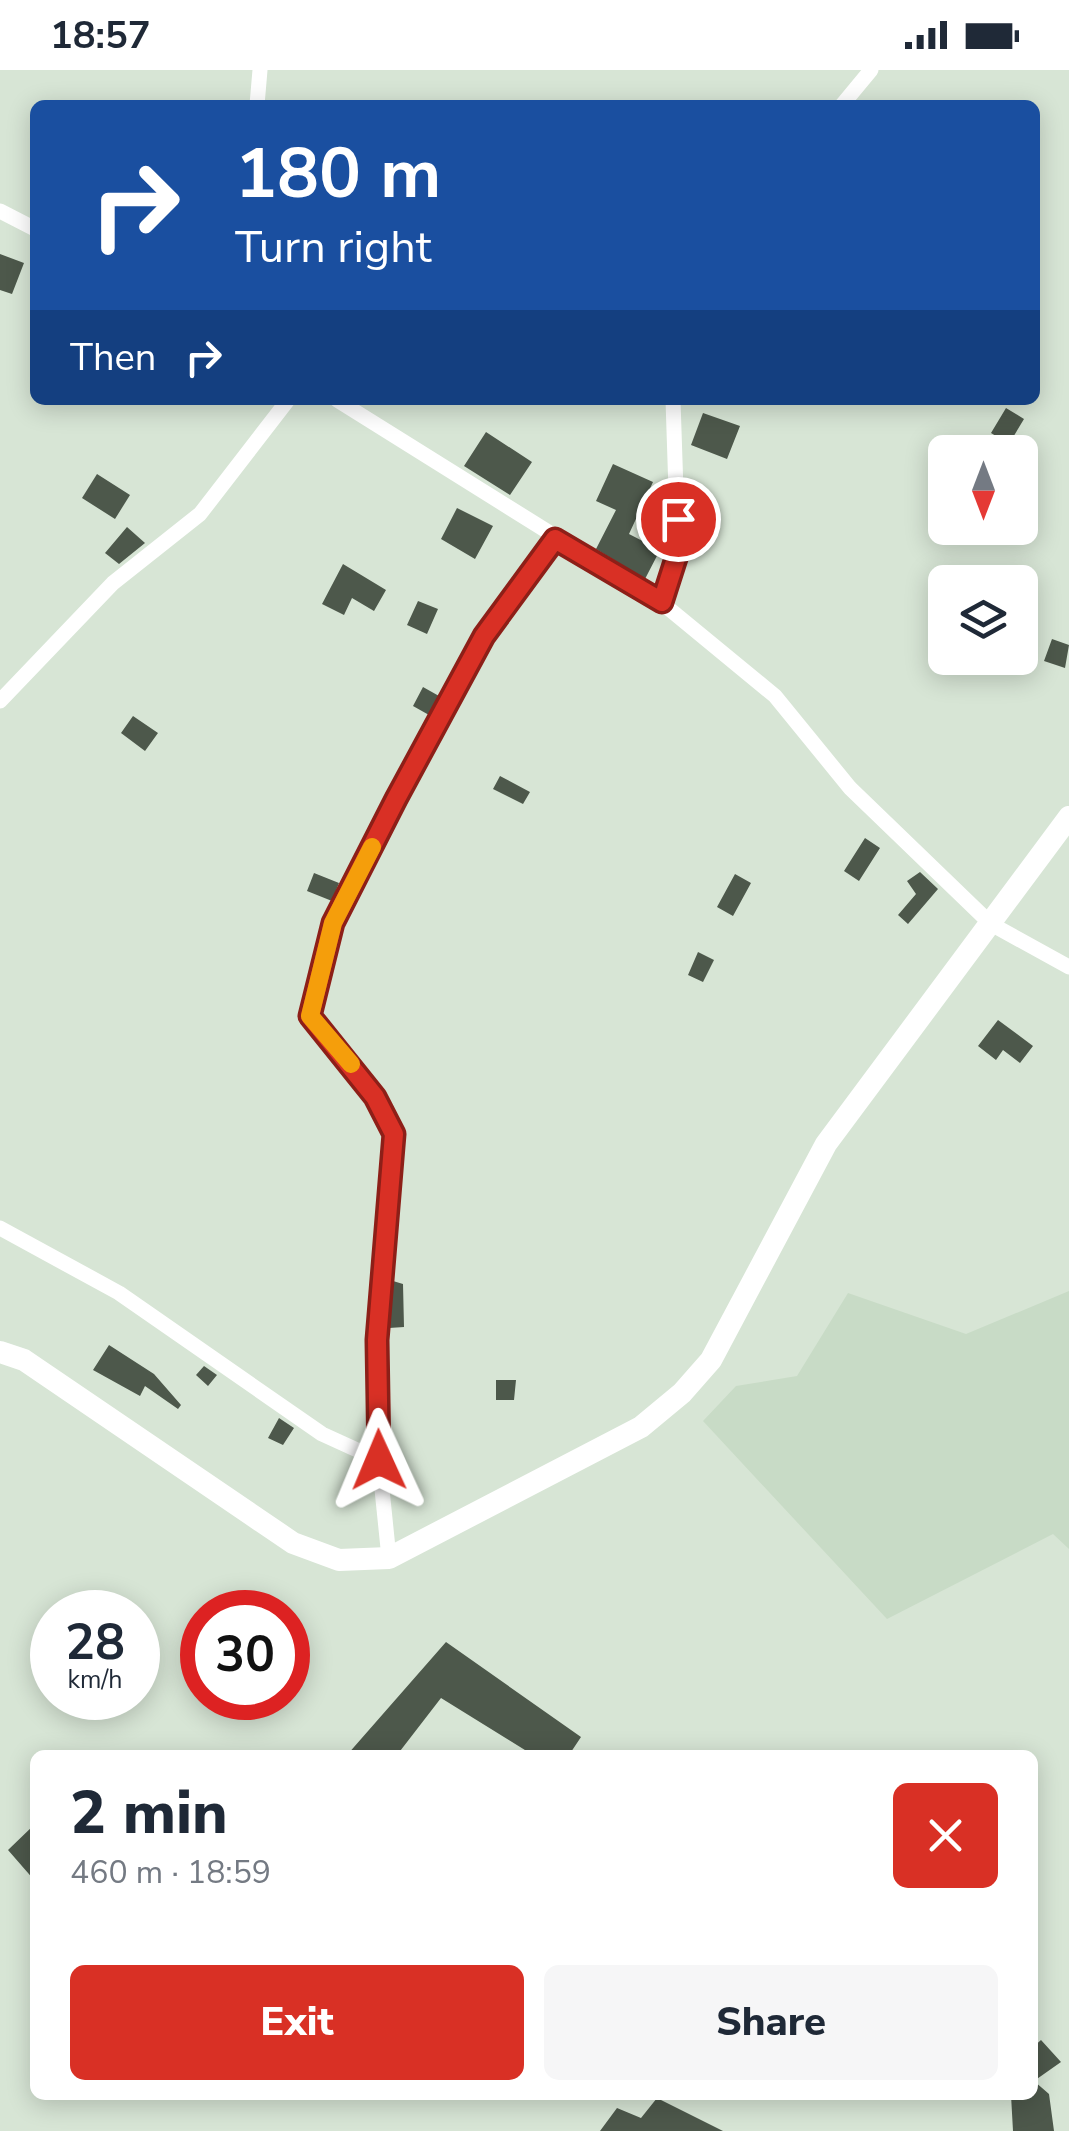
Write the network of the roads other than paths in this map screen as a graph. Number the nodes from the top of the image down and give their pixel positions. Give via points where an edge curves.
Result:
1 (260, 70) edge
2 (871, 70) edge
3 (257, 100) edge
4 (846, 100) edge
5 (0, 211) edge
6 (30, 226) edge
7 (284, 405) edge
8 (345, 405) edge
9 (673, 405) edge
10 (555, 539) junction
11 (662, 602) junction
12 (0, 701) edge
13 (1069, 817) edge
14 (991, 924) junction
15 (1069, 967) edge
16 (0, 1228) edge
17 (0, 1352) edge
18 (379, 1460) junction
19 (388, 1558) junction

1 - 3 street
2 - 4 street
5 - 6 street
7 - 12 street via 200,514 113,583
8 - 10 street
9 - 11 street via 678,552
10 - 11 street
10 - 18 street via 484,636 396,799 333,923 310,1016 375,1097 394,1134 377,1340
11 - 14 street via 775,696 850,788
13 - 14 main road
14 - 15 street
14 - 19 main road via 826,1144 711,1360 682,1393 641,1427
16 - 18 street via 119,1293 322,1434
17 - 19 main road via 24,1360 293,1543 339,1560
18 - 19 street

